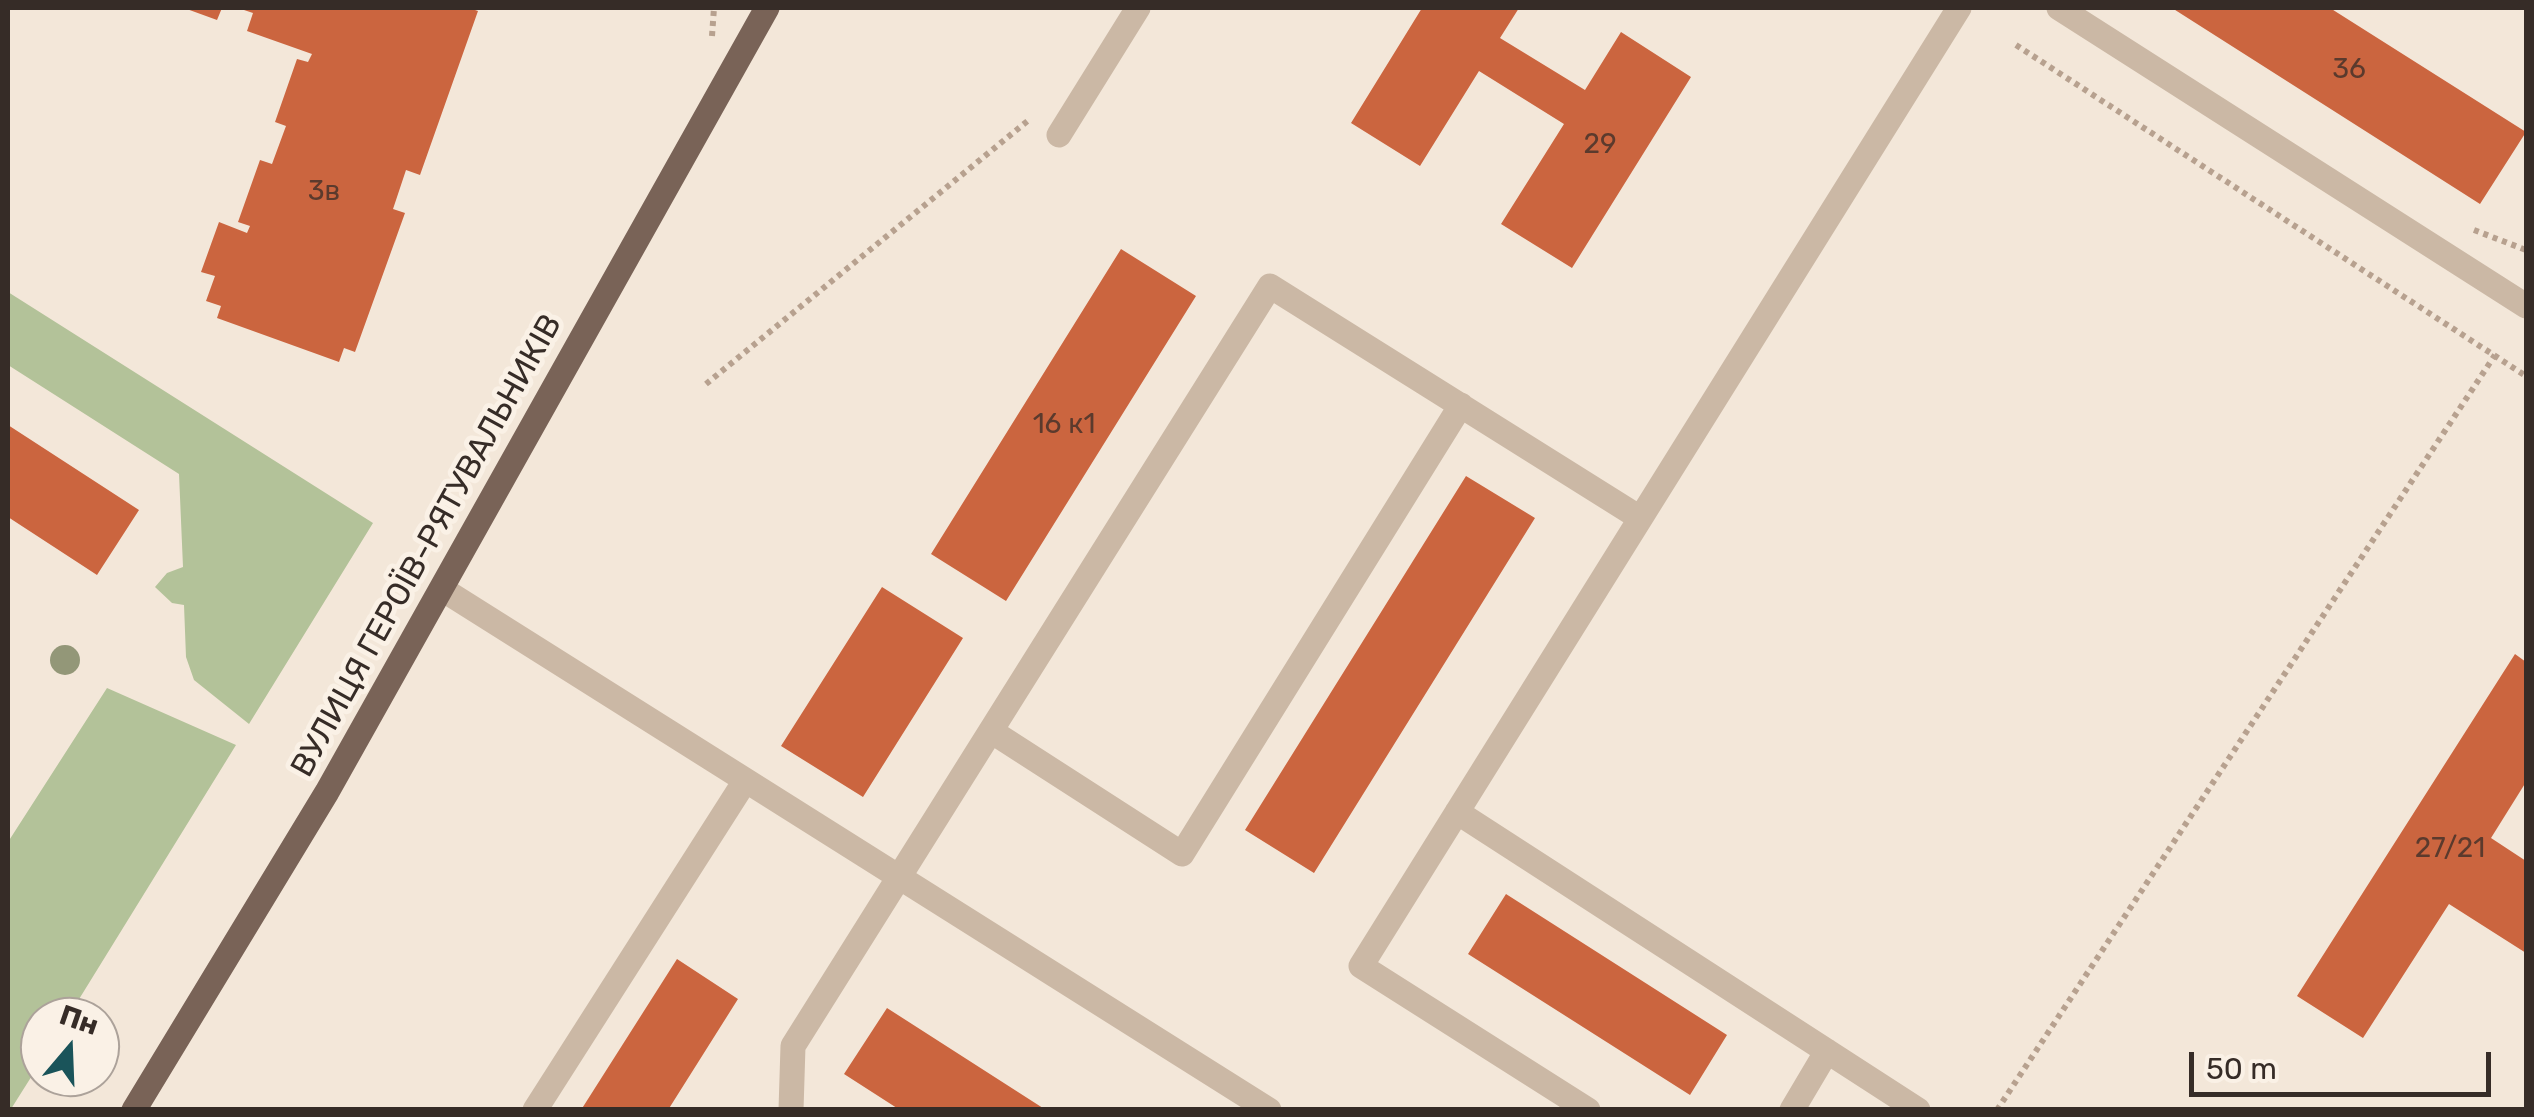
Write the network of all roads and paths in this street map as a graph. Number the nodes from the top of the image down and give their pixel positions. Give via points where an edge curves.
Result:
1 (767, 8) edge
2 (1138, 8) edge
3 (1959, 8) edge
4 (2059, 8) edge
5 (2016, 45) dead end
6 (1031, 118) dead end
7 (1059, 135) dead end
8 (2474, 230) dead end
9 (2526, 250) edge
10 (2526, 306) edge
11 (2495, 355) junction
12 (2526, 376) edge
13 (706, 384) dead end
14 (1461, 405) junction
15 (1640, 518) junction
16 (442, 590) junction
17 (992, 730) junction
18 (746, 781) junction
19 (1457, 812) junction
20 (900, 877) junction
21 (1827, 1051) junction
22 (134, 1110) edge
23 (535, 1110) edge
24 (791, 1110) edge
25 (1269, 1110) edge
26 (1588, 1110) edge
27 (1792, 1110) edge
28 (1918, 1110) edge
29 (1997, 1110) edge

1 - 16 main road, ВУЛИЦЯ ГЕРОЇВ-РЯТУВАЛЬНИКІВ
2 - 7 street
3 - 15 street
4 - 10 street
5 - 11 path
6 - 13 path
8 - 9 path
11 - 12 path
11 - 29 path
14 - 15 street
14 - 17 street via 1270,286
14 - 17 street via 1182,854
15 - 19 street
16 - 18 street
16 - 22 main road, ВУЛИЦЯ ГЕРОЇВ-РЯТУВАЛЬНИКІВ
17 - 20 street
18 - 20 street
18 - 23 street
19 - 21 street
19 - 26 street via 1361,966
20 - 24 street via 794,1046
20 - 25 street
21 - 27 street
21 - 28 street

